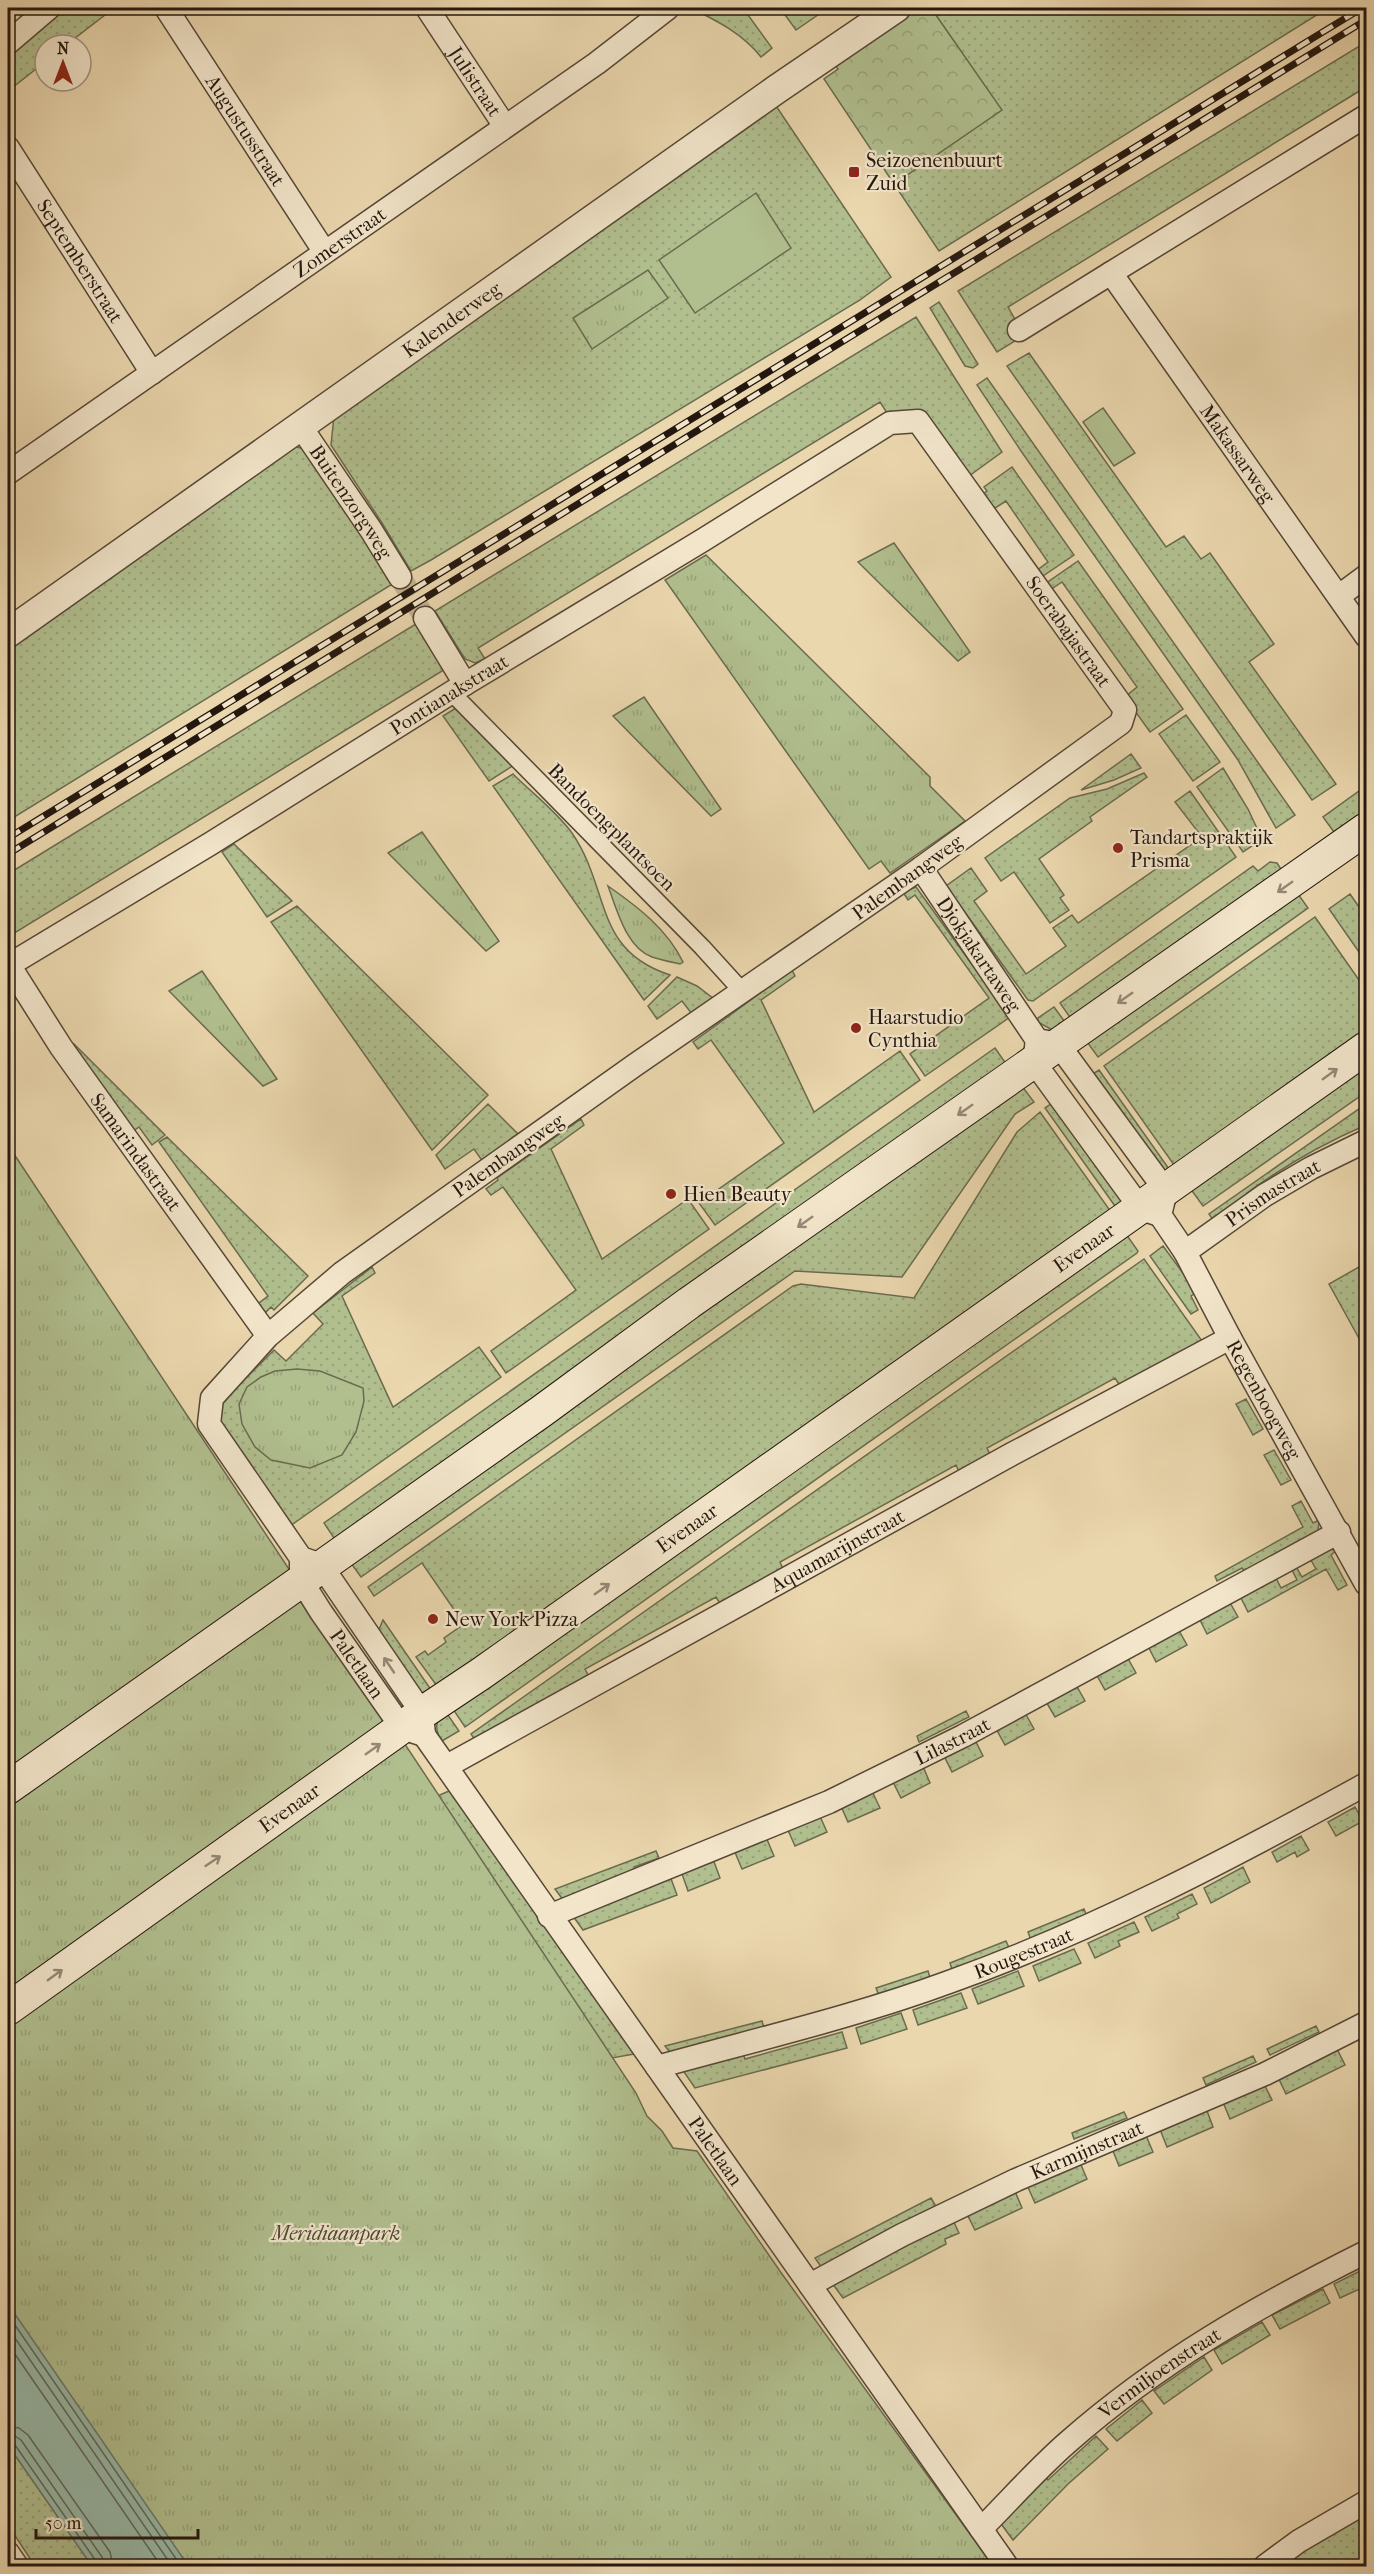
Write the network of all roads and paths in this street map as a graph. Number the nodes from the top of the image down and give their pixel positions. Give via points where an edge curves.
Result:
1 (49, 8) edge
2 (166, 8) edge
3 (427, 8) edge
4 (668, 8) edge
5 (896, 8) edge
6 (8, 43) edge
7 (1366, 116) edge
8 (504, 125) junction
9 (8, 148) edge
10 (324, 251) junction
11 (1111, 273) junction
12 (1019, 330) dead end
13 (152, 374) junction
14 (890, 423) joint
15 (300, 427) junction
16 (8, 473) edge
17 (1366, 576) edge
18 (400, 577) tunnel mouth
19 (1339, 596) junction
20 (426, 618) tunnel mouth
21 (8, 633) edge
22 (1366, 636) edge
23 (458, 688) junction
24 (978, 826) joint
25 (1366, 829) edge
26 (921, 868) junction
27 (9, 965) edge
28 (742, 991) junction
29 (1366, 1048) edge
30 (1043, 1049) junction
31 (1366, 1141) edge
32 (1156, 1205) junction
33 (1185, 1252) junction
34 (268, 1336) junction
35 (1230, 1338) junction
36 (1339, 1532) junction
37 (307, 1568) junction
38 (1366, 1584) edge
39 (416, 1725) junction
40 (447, 1766) junction
41 (1366, 1784) edge
42 (8, 1788) edge
43 (549, 1916) junction
44 (8, 2009) edge
45 (1366, 2023) edge
46 (657, 2067) junction
47 (1366, 2252) edge
48 (810, 2284) junction
49 (1366, 2502) edge
50 (981, 2529) junction
51 (8, 2553) edge
52 (17, 2566) edge
53 (1007, 2566) edge
54 (1265, 2566) edge

1 - 6 street
2 - 10 street, Augustusstraat
3 - 8 street, Julistraat
4 - 8 street, Zomerstraat via 597,63
5 - 15 street, Kalenderweg
7 - 11 street
8 - 10 street, Zomerstraat
9 - 13 street, Septemberstraat
10 - 13 street, Zomerstraat
11 - 12 street
11 - 19 street, Makassarweg
13 - 16 street, Zomerstraat
14 - 23 street, Pontianakstraat
14 - 24 street, Soerabajastraat via 918,421 1125,710 1121,723
15 - 18 street, Buitenzorgweg
15 - 21 street, Kalenderweg
17 - 19 street
19 - 22 street, Makassarweg
20 - 23 street
23 - 27 street, Pontianakstraat
23 - 28 street, Bandoengplantsoen
24 - 26 street, Palembangweg
25 -> 30 main road
26 - 28 street, Palembangweg
26 - 30 street, Djokjakartaweg
27 - 34 street, Samarindastraat via 61,1047
28 - 34 street, Palembangweg via 342,1273
32 -> 29 main road, Evenaar
30 - 32 street, Regenboogweg
30 - 32 street, Regenboogweg
30 -> 37 main road via 542,1411
31 - 33 street, Prismastraat via 1265,1195
32 - 33 street, Regenboogweg
39 -> 32 main road, Evenaar via 492,1667
33 - 35 street, Regenboogweg
34 - 37 street, Palembangweg via 212,1398 209,1424
35 - 36 street, Regenboogweg
35 - 40 street, Aquamarijnstraat
36 - 38 street, Regenboogweg
36 - 43 street, Lilastraat via 963,1736 860,1787
37 - 39 street, Paletlaan via 321,1612
37 - 42 main road
39 - 40 street, Paletlaan
44 -> 39 main road, Evenaar
40 - 43 street, Paletlaan
41 - 46 street, Rougestraat via 1148,1899 1038,1948 948,1983 856,2012
43 - 46 street, Paletlaan
45 - 48 street, Karmijnstraat via 1265,2074 1016,2180
46 - 48 street, Paletlaan
47 - 50 street, Vermiljoenstraat via 1218,2330 1140,2383 1067,2443
48 - 50 street, Paletlaan
49 - 54 street
50 - 53 street, Paletlaan
51 - 52 street

